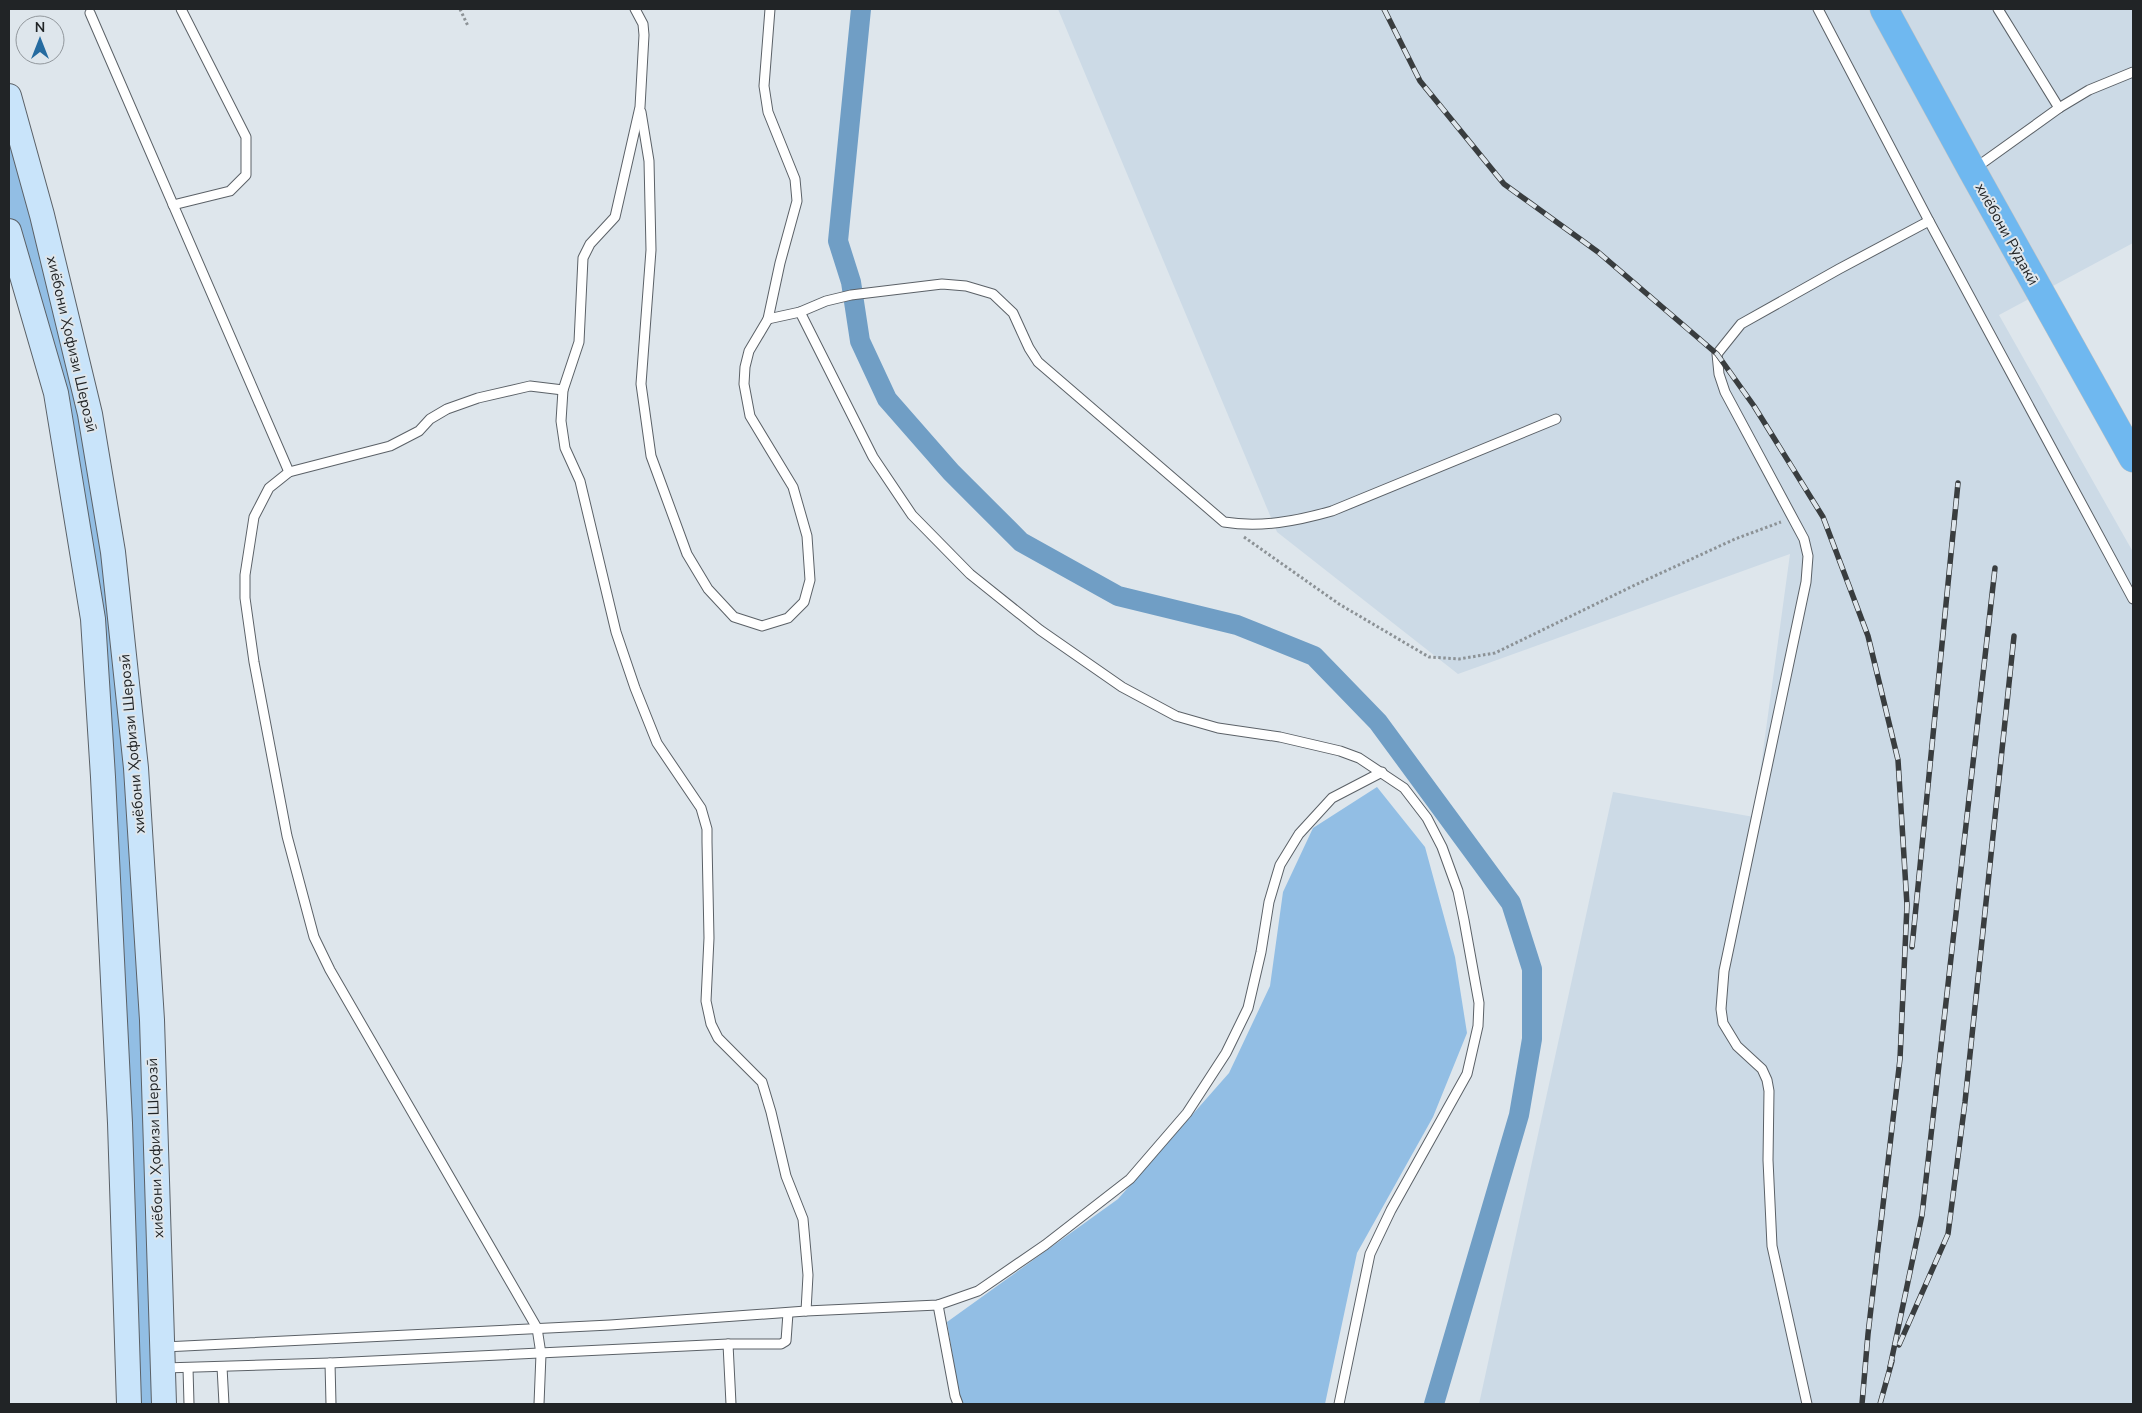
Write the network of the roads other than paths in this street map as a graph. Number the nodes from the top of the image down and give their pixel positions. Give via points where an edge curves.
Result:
1 (181, 9) edge
2 (635, 9) edge
3 (770, 9) edge
4 (1818, 9) edge
5 (1884, 9) edge
6 (1998, 9) edge
7 (90, 13) dead end
8 (2133, 72) edge
9 (9, 96) edge
10 (640, 107) junction
11 (2059, 108) junction
12 (1972, 170) junction
13 (173, 205) junction
14 (1929, 221) junction
15 (9, 231) edge
16 (800, 312) junction
17 (768, 319) junction
18 (562, 390) junction
19 (1556, 419) dead end
20 (2133, 458) edge
21 (289, 472) junction
22 (2133, 599) edge
23 (1382, 772) junction
24 (938, 1306) junction
25 (806, 1311) junction
26 (788, 1313) junction
27 (536, 1328) junction
28 (728, 1344) junction
29 (540, 1354) junction
30 (162, 1358) junction
31 (330, 1363) junction
32 (222, 1367) junction
33 (188, 1368) junction
34 (129, 1404) edge
35 (164, 1404) edge
36 (189, 1404) edge
37 (224, 1404) edge
38 (331, 1404) edge
39 (538, 1404) edge
40 (731, 1404) edge
41 (958, 1404) edge
42 (1339, 1404) edge
43 (1807, 1404) edge

1 - 13 lane via 246,137 246,175 230,192
2 - 10 lane via 643,24 644,35
3 - 17 lane via 764,86 768,112 795,179 797,201
4 - 14 lane
5 - 12 highway, хиёбони Рӯдакӣ
6 - 11 lane
7 - 13 lane
8 - 11 lane via 2089,90
9 - 30 main road, хиёбони Ҳофизи Шерозӣ via 42,215 90,414 113,552 136,768 150,991
10 - 17 lane via 649,161 651,250 641,384 651,456 687,554 708,589 734,617 762,626 788,618 804,602 810,580 807,536 793,487 750,416 744,384 749,351
10 - 18 lane via 615,217 590,244 583,258 579,342
11 - 12 lane
12 - 20 highway, хиёбони Рӯдакӣ
13 - 21 lane
14 - 22 lane
14 - 43 lane via 1742,324 1717,354 1725,392 1793,517 1808,556 1806,582 1721,994 1724,1023 1738,1046 1762,1069 1767,1080 1772,1246
15 - 34 main road, хиёбони Ҳофизи Шерозӣ via 56,393 93,619 119,1113
16 - 17 lane
16 - 19 lane via 826,301 867,292 942,284 966,286 993,294 1013,313 1038,362 1224,522 1254,525 1304,519 1332,511
16 - 23 lane via 873,457 912,516 970,574 1040,630 1122,687 1176,716 1218,728 1340,750
18 - 21 lane via 530,386 478,398 447,409 430,419 414,435 390,446
18 - 25 lane via 562,433 580,481 616,632 652,731 670,764 701,808 705,822 709,938 706,1001 718,1038 762,1082 786,1176 803,1219 808,1274
21 - 27 lane via 269,488 254,517 245,575 245,598 276,783 314,937
23 - 24 lane via 1332,798 1300,834 1280,865 1268,902 1248,1008 1226,1054 1187,1113 1130,1179 1045,1245 978,1291
23 - 42 lane via 1404,788 1427,818 1451,868 1479,1003 1478,1026 1467,1074 1370,1254
24 - 25 lane
24 - 41 lane
25 - 26 lane
26 - 27 lane
26 - 28 lane via 786,1341 781,1344
27 - 29 lane
27 - 30 lane
28 - 29 lane
28 - 40 lane
29 - 31 lane
29 - 39 lane
30 - 33 lane
30 - 35 main road, хиёбони Ҳофизи Шерозӣ
31 - 32 lane
31 - 38 lane
32 - 33 lane
32 - 37 lane
33 - 36 lane

